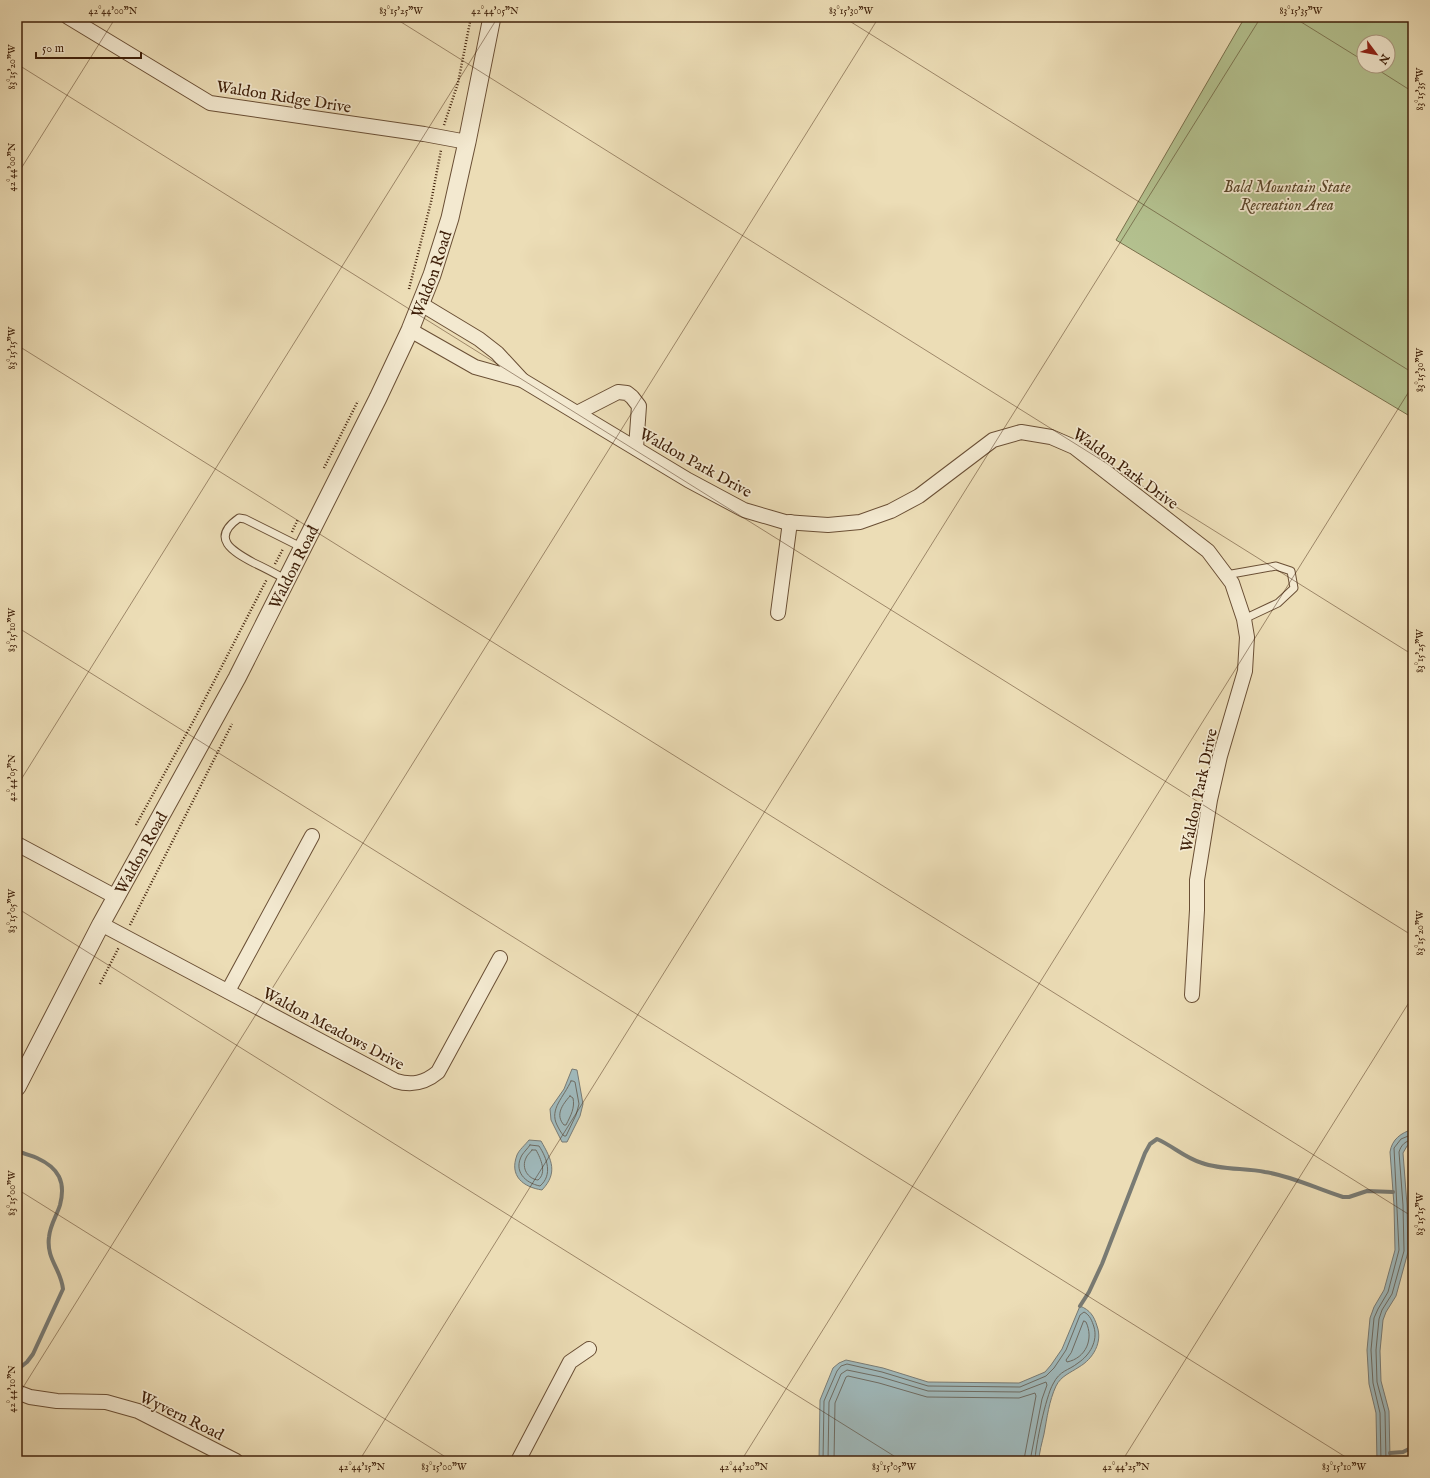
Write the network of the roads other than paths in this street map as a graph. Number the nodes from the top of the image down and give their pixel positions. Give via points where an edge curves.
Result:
1 (68, 17) edge
2 (492, 17) edge
3 (467, 142) junction
4 (421, 304) junction
5 (410, 330) junction
6 (522, 380) junction
7 (577, 412) junction
8 (636, 448) junction
9 (790, 522) junction
10 (303, 548) junction
11 (1226, 575) junction
12 (287, 580) junction
13 (778, 613) dead end
14 (1244, 619) junction
15 (312, 836) dead end
16 (17, 844) edge
17 (116, 897) junction
18 (102, 924) junction
19 (500, 958) dead end
20 (228, 991) junction
21 (1192, 995) dead end
22 (17, 1087) edge
23 (589, 1349) dead end
24 (17, 1392) edge
25 (236, 1461) edge
26 (518, 1461) edge

1 - 3 street, Waldon Ridge Drive via 210,103
2 - 3 street, Waldon Road
3 - 4 street, Waldon Road via 443,242
4 - 5 street, Waldon Road
4 - 6 street, Waldon Park Drive via 479,339 497,353
5 - 6 street, Waldon Park Drive via 475,367
5 - 10 street, Waldon Road
6 - 7 street, Waldon Park Drive
7 - 8 street, Waldon Park Drive
7 - 8 street via 618,392 627,393 639,406
8 - 9 street, Waldon Park Drive via 744,510
9 - 11 street, Waldon Park Drive via 828,525 860,522 891,511 919,496 993,440 1021,432 1051,437 1074,447 1208,551
9 - 13 street
10 - 12 street, Waldon Road
10 - 12 lane via 245,519 239,518 227,531 227,545 235,552
11 - 14 street, Waldon Park Drive via 1232,583
11 - 14 lane via 1276,566 1291,571 1294,588 1278,603
12 - 17 street, Waldon Road via 216,716
14 - 21 street, Waldon Park Drive via 1247,637 1245,671 1210,800 1197,880
15 - 20 street
16 - 17 street
17 - 18 street, Waldon Road
18 - 20 street, Waldon Meadows Drive
18 - 22 street, Waldon Road
19 - 20 street, Waldon Meadows Drive via 438,1072 426,1081 412,1084 396,1081
23 - 26 street via 570,1362
24 - 25 street, Wyvern Road via 30,1397 57,1401 106,1402 138,1411

